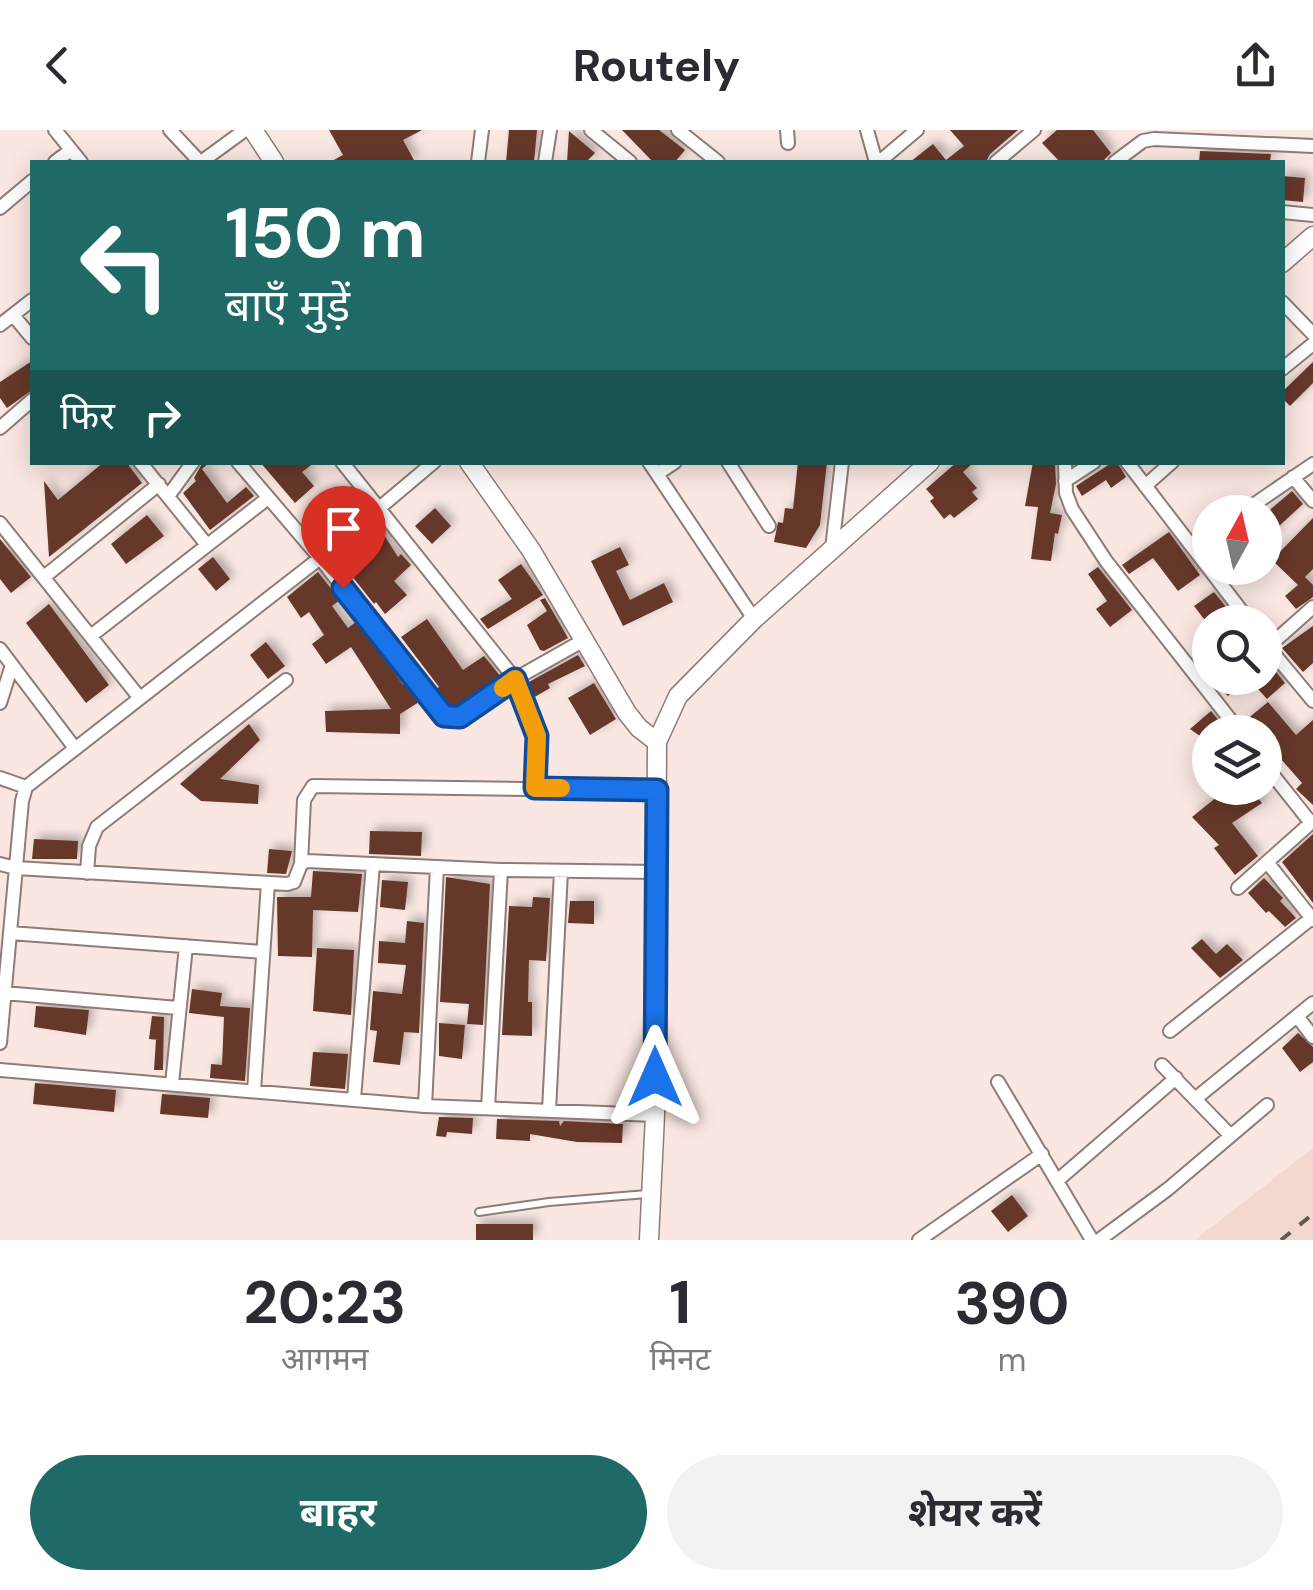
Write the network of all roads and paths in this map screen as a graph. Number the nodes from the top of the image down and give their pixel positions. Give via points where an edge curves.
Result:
1 (55, 130) edge
2 (170, 130) edge
3 (245, 130) edge
4 (253, 130) edge
5 (482, 130) edge
6 (550, 130) edge
7 (592, 130) edge
8 (678, 130) edge
9 (867, 130) edge
10 (917, 130) edge
11 (1034, 130) edge
12 (1184, 135) edge
13 (1257, 137) edge
14 (1313, 146) edge
15 (70, 150) junction
16 (58, 160) edge
17 (80, 160) edge
18 (198, 160) edge
19 (203, 160) edge
20 (273, 160) edge
21 (478, 160) edge
22 (545, 160) edge
23 (628, 160) edge
24 (716, 160) edge
25 (876, 160) edge
26 (880, 160) edge
27 (998, 160) edge
28 (1118, 160) edge
29 (30, 183) edge
30 (0, 208) edge
31 (1285, 212) edge
32 (1313, 215) edge
33 (1313, 236) edge
34 (1285, 260) edge
35 (30, 302) edge
36 (1285, 305) edge
37 (13, 315) junction
38 (0, 326) edge
39 (1313, 334) edge
40 (30, 336) edge
41 (1313, 344) edge
42 (1285, 367) edge
43 (30, 402) edge
44 (0, 428) edge
45 (1313, 464) edge
46 (143, 465) edge
47 (190, 465) edge
48 (240, 465) edge
49 (344, 465) edge
50 (430, 465) edge
51 (472, 465) edge
52 (730, 465) edge
53 (842, 465) edge
54 (927, 465) edge
55 (1066, 465) edge
56 (1090, 465) edge
57 (1129, 465) edge
58 (1168, 465) edge
59 (653, 468) edge
60 (1293, 477) junction
61 (1066, 481) junction
62 (1144, 486) junction
63 (164, 490) junction
64 (1267, 495) edge
65 (268, 498) junction
66 (1313, 500) edge
67 (380, 508) junction
68 (0, 523) edge
69 (770, 526) dead end
70 (207, 546) junction
71 (1192, 546) edge
72 (832, 549) junction
73 (320, 558) junction
74 (44, 577) junction
75 (1222, 585) edge
76 (1237, 605) edge
77 (1313, 607) edge
78 (754, 619) junction
79 (1282, 633) edge
80 (92, 636) junction
81 (584, 640) junction
82 (0, 650) edge
83 (1282, 663) edge
84 (12, 665) junction
85 (515, 679) junction
86 (286, 680) dead end
87 (139, 698) junction
88 (0, 700) edge
89 (1313, 701) edge
90 (1227, 715) edge
91 (658, 742) junction
92 (74, 747) junction
93 (0, 778) edge
94 (1282, 786) edge
95 (26, 787) junction
96 (535, 788) junction
97 (657, 790) junction
98 (1312, 822) edge
99 (1267, 862) junction
100 (0, 864) edge
101 (301, 864) junction
102 (374, 864) junction
103 (437, 867) junction
104 (16, 868) junction
105 (501, 870) junction
106 (561, 871) junction
107 (656, 872) junction
108 (87, 873) junction
109 (268, 883) junction
110 (1238, 888) dead end
111 (1312, 919) edge
112 (10, 933) junction
113 (186, 946) junction
114 (262, 952) junction
115 (4, 993) junction
116 (1313, 1003) edge
117 (178, 1008) junction
118 (1297, 1016) junction
119 (1170, 1031) dead end
120 (1313, 1037) edge
121 (0, 1043) edge
122 (1162, 1065) dead end
123 (0, 1070) edge
124 (1176, 1078) junction
125 (998, 1082) dead end
126 (172, 1084) junction
127 (254, 1091) junction
128 (354, 1099) junction
129 (1196, 1099) junction
130 (1267, 1104) dead end
131 (425, 1106) junction
132 (488, 1108) junction
133 (549, 1111) junction
134 (655, 1115) junction
135 (1230, 1135) junction
136 (1042, 1154) junction
137 (1058, 1180) junction
138 (651, 1194) junction
139 (480, 1212) dead end
140 (648, 1240) edge
141 (919, 1240) edge
142 (1092, 1240) edge
143 (1099, 1240) edge

1 - 15 street
2 - 18 street
3 - 19 street
4 - 20 street
5 - 21 street
6 - 22 street
7 - 23 street
8 - 24 street
9 - 25 street
10 - 26 street
11 - 27 street
12 - 13 street
12 - 28 street via 1143,141
13 - 14 street
15 - 16 street
15 - 17 street
29 - 30 street
31 - 32 street
33 - 34 street
35 - 37 street
36 - 39 street
37 - 38 street
37 - 40 street
41 - 42 street
43 - 44 street
45 - 60 street
46 - 63 street
47 - 63 street
48 - 65 street
49 - 67 street
50 - 67 street
51 - 81 street
52 - 69 street
53 - 72 street
54 - 72 street
55 - 61 street
56 - 61 street
57 - 62 street
58 - 62 street
59 - 78 street
60 - 64 street
60 - 66 street
61 - 90 street via 1072,508 1106,561
62 - 71 street
63 - 70 street
63 - 74 street
65 - 70 street
65 - 73 street
67 - 73 street
67 - 85 street
68 - 74 street
70 - 80 street
72 - 78 street
73 - 85 street via 444,716 460,717
73 - 87 street
74 - 80 street
75 - 76 street
77 - 79 street
78 - 91 street via 678,696
80 - 87 street
81 - 85 street
81 - 91 street via 627,713
82 - 84 street
83 - 89 street
84 - 88 street
84 - 92 street
85 - 96 street via 537,736
86 - 108 street via 107,818 92,837
87 - 92 street
91 - 97 street
92 - 95 street
93 - 95 street
94 - 98 street
95 - 104 street
96 - 97 street
96 - 101 street via 313,786 304,800
97 - 107 street
98 - 99 street
99 - 110 street
99 - 111 street
100 - 104 street
101 - 102 street
101 - 109 street via 294,882
102 - 103 street
102 - 128 street
103 - 105 street
103 - 131 street
104 - 108 street
104 - 112 street
105 - 106 street
105 - 132 street
106 - 107 street
106 - 133 street
107 - 134 street
108 - 109 street
109 - 114 street
111 - 119 street
112 - 113 street
112 - 115 street
113 - 114 street
113 - 117 street
114 - 127 street
115 - 117 street
115 - 121 street
116 - 118 street
117 - 126 street
118 - 120 street
118 - 129 street
122 - 124 street
123 - 126 street
124 - 129 street
124 - 137 street
125 - 136 street
126 - 127 street
127 - 128 street
128 - 131 street
129 - 135 street
130 - 135 street
131 - 132 street
132 - 133 street
133 - 134 street
134 - 138 street
135 - 143 street
136 - 137 street
136 - 141 street
137 - 142 street
138 - 139 lane
138 - 140 street

